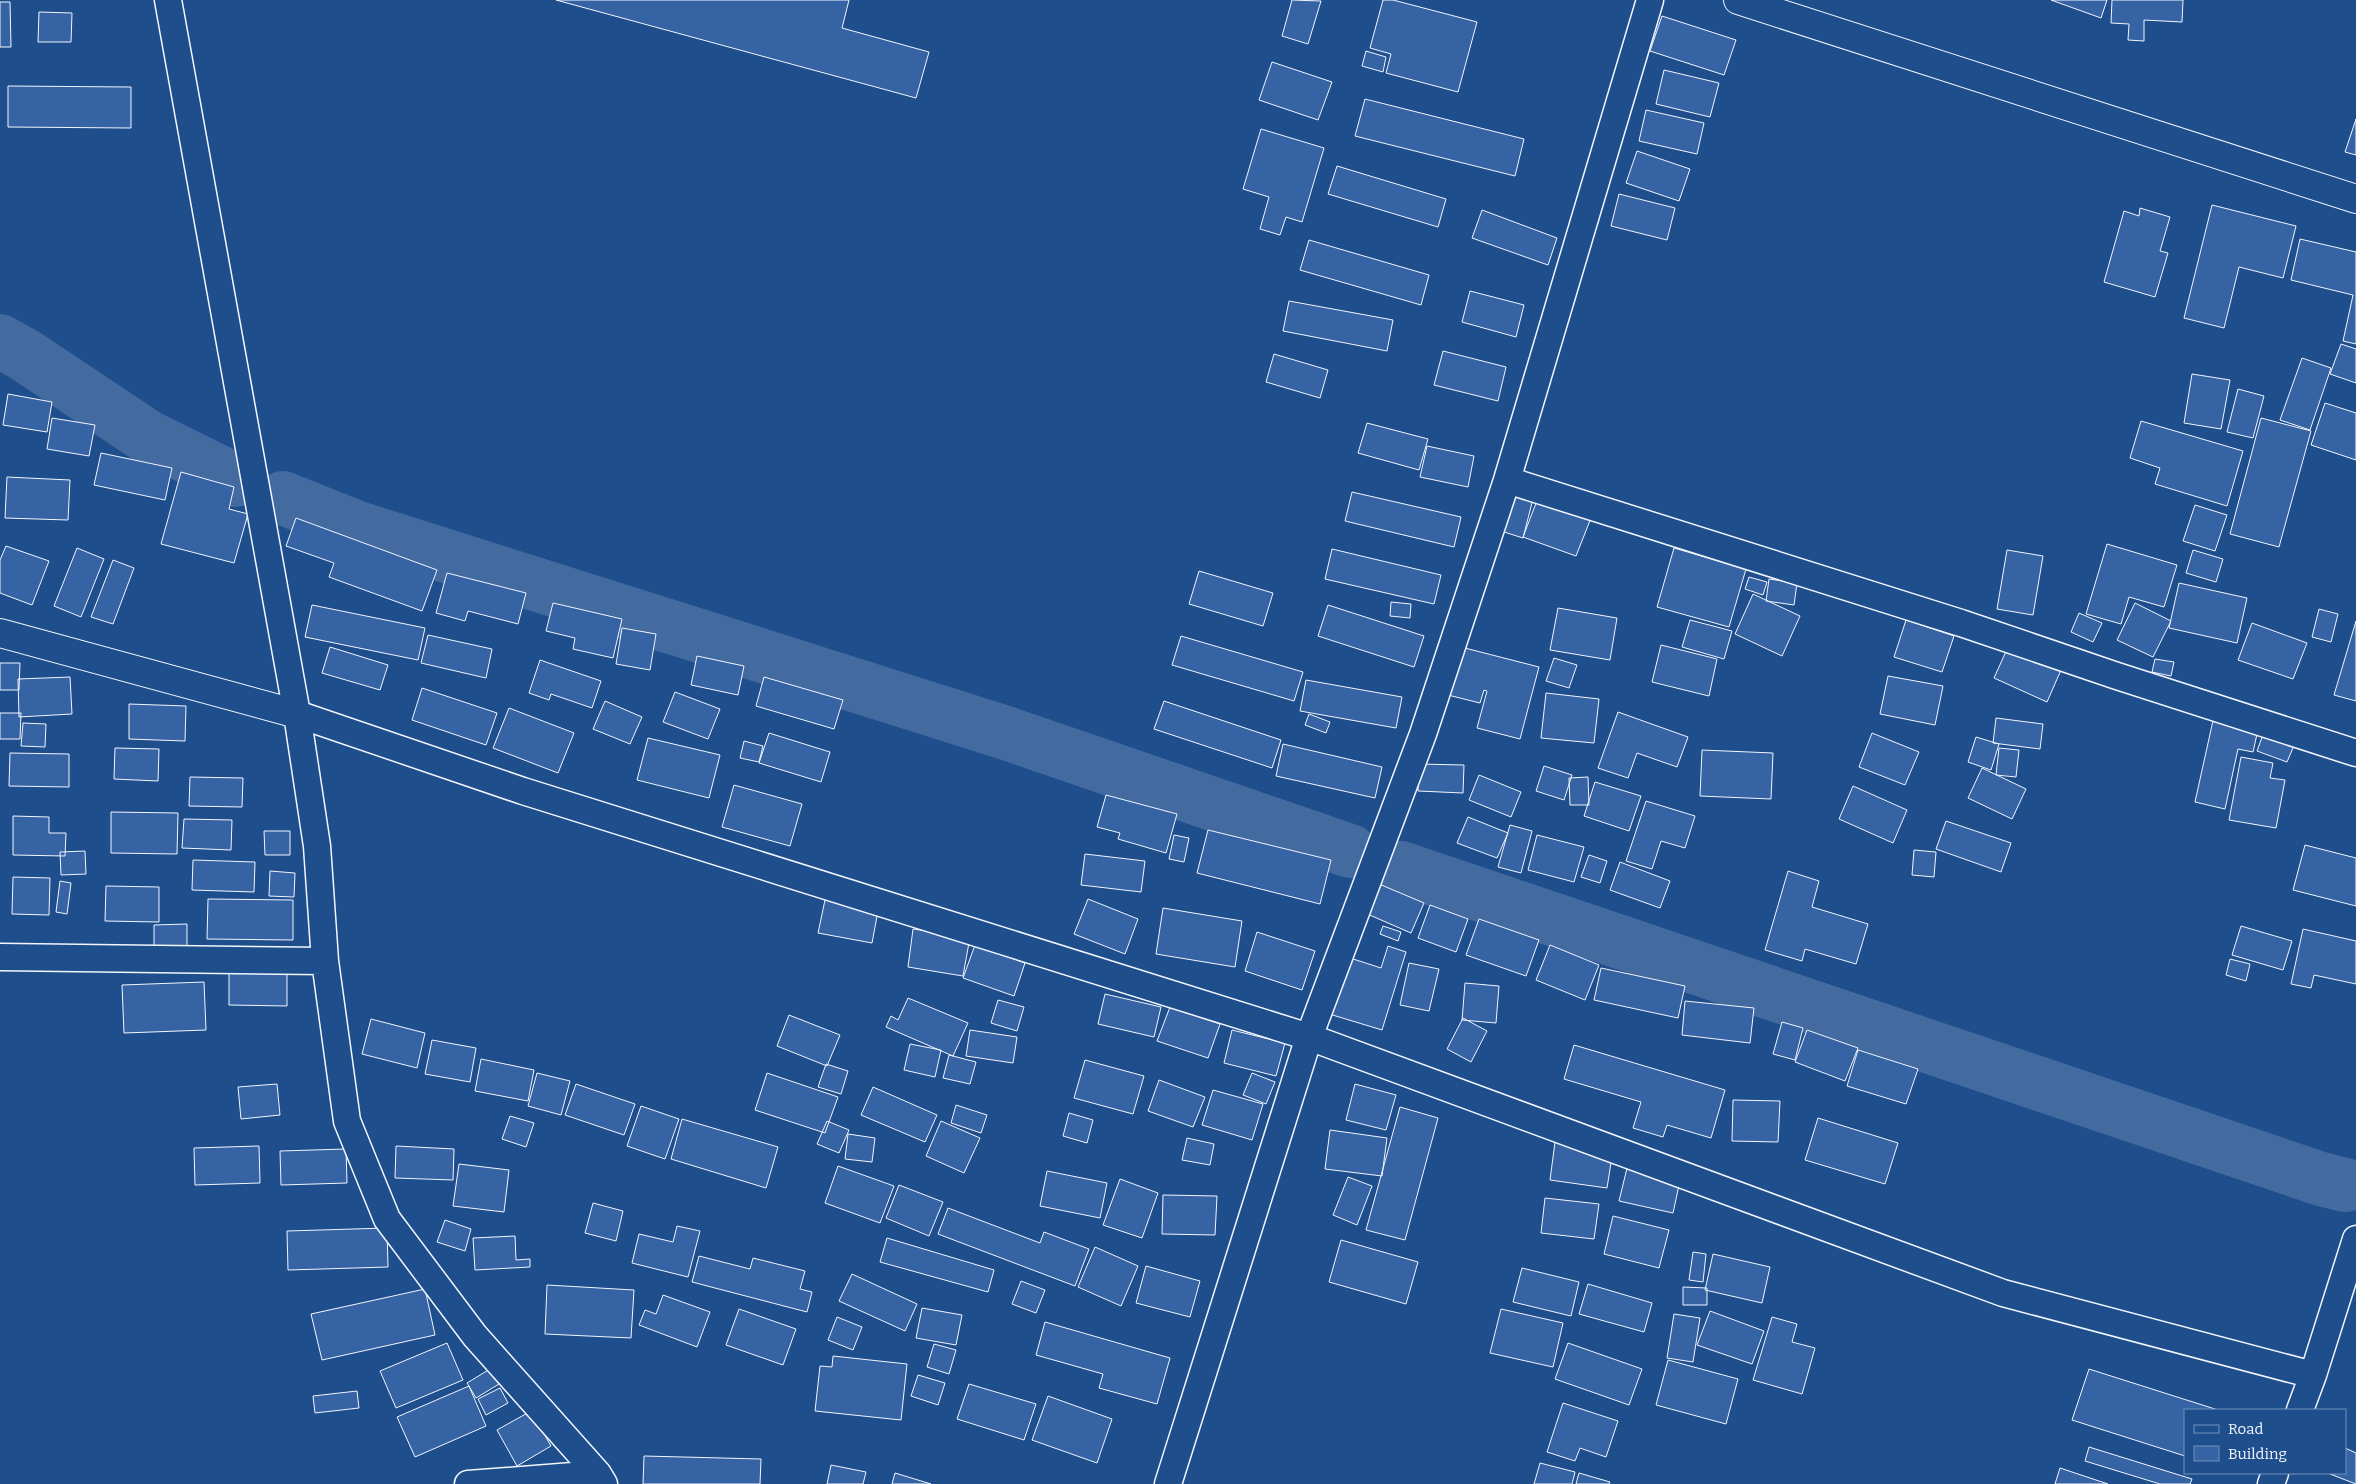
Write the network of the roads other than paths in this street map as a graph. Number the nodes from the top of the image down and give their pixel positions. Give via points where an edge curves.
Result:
1 (168, 0) edge
2 (1650, 0) edge
3 (1738, 0) edge
4 (2356, 199) edge
5 (1507, 480) junction
6 (0, 633) edge
7 (297, 714) junction
8 (2356, 753) edge
9 (0, 957) edge
10 (325, 961) junction
11 (1309, 1037) junction
12 (2356, 1239) edge
13 (2313, 1375) junction
14 (2300, 1409) edge
15 (601, 1479) edge
16 (468, 1484) edge
17 (1168, 1484) edge

1 - 7 street
2 - 5 street
3 - 4 street
5 - 8 street via 1961,623
5 - 11 street via 1423,734
6 - 7 street
7 - 10 street via 317,846
7 - 11 street via 532,794
9 - 10 street
10 - 15 street via 347,1120 387,1219 475,1336
11 - 13 street via 2003,1293
11 - 17 street
12 - 13 street
13 - 14 street
15 - 16 street

